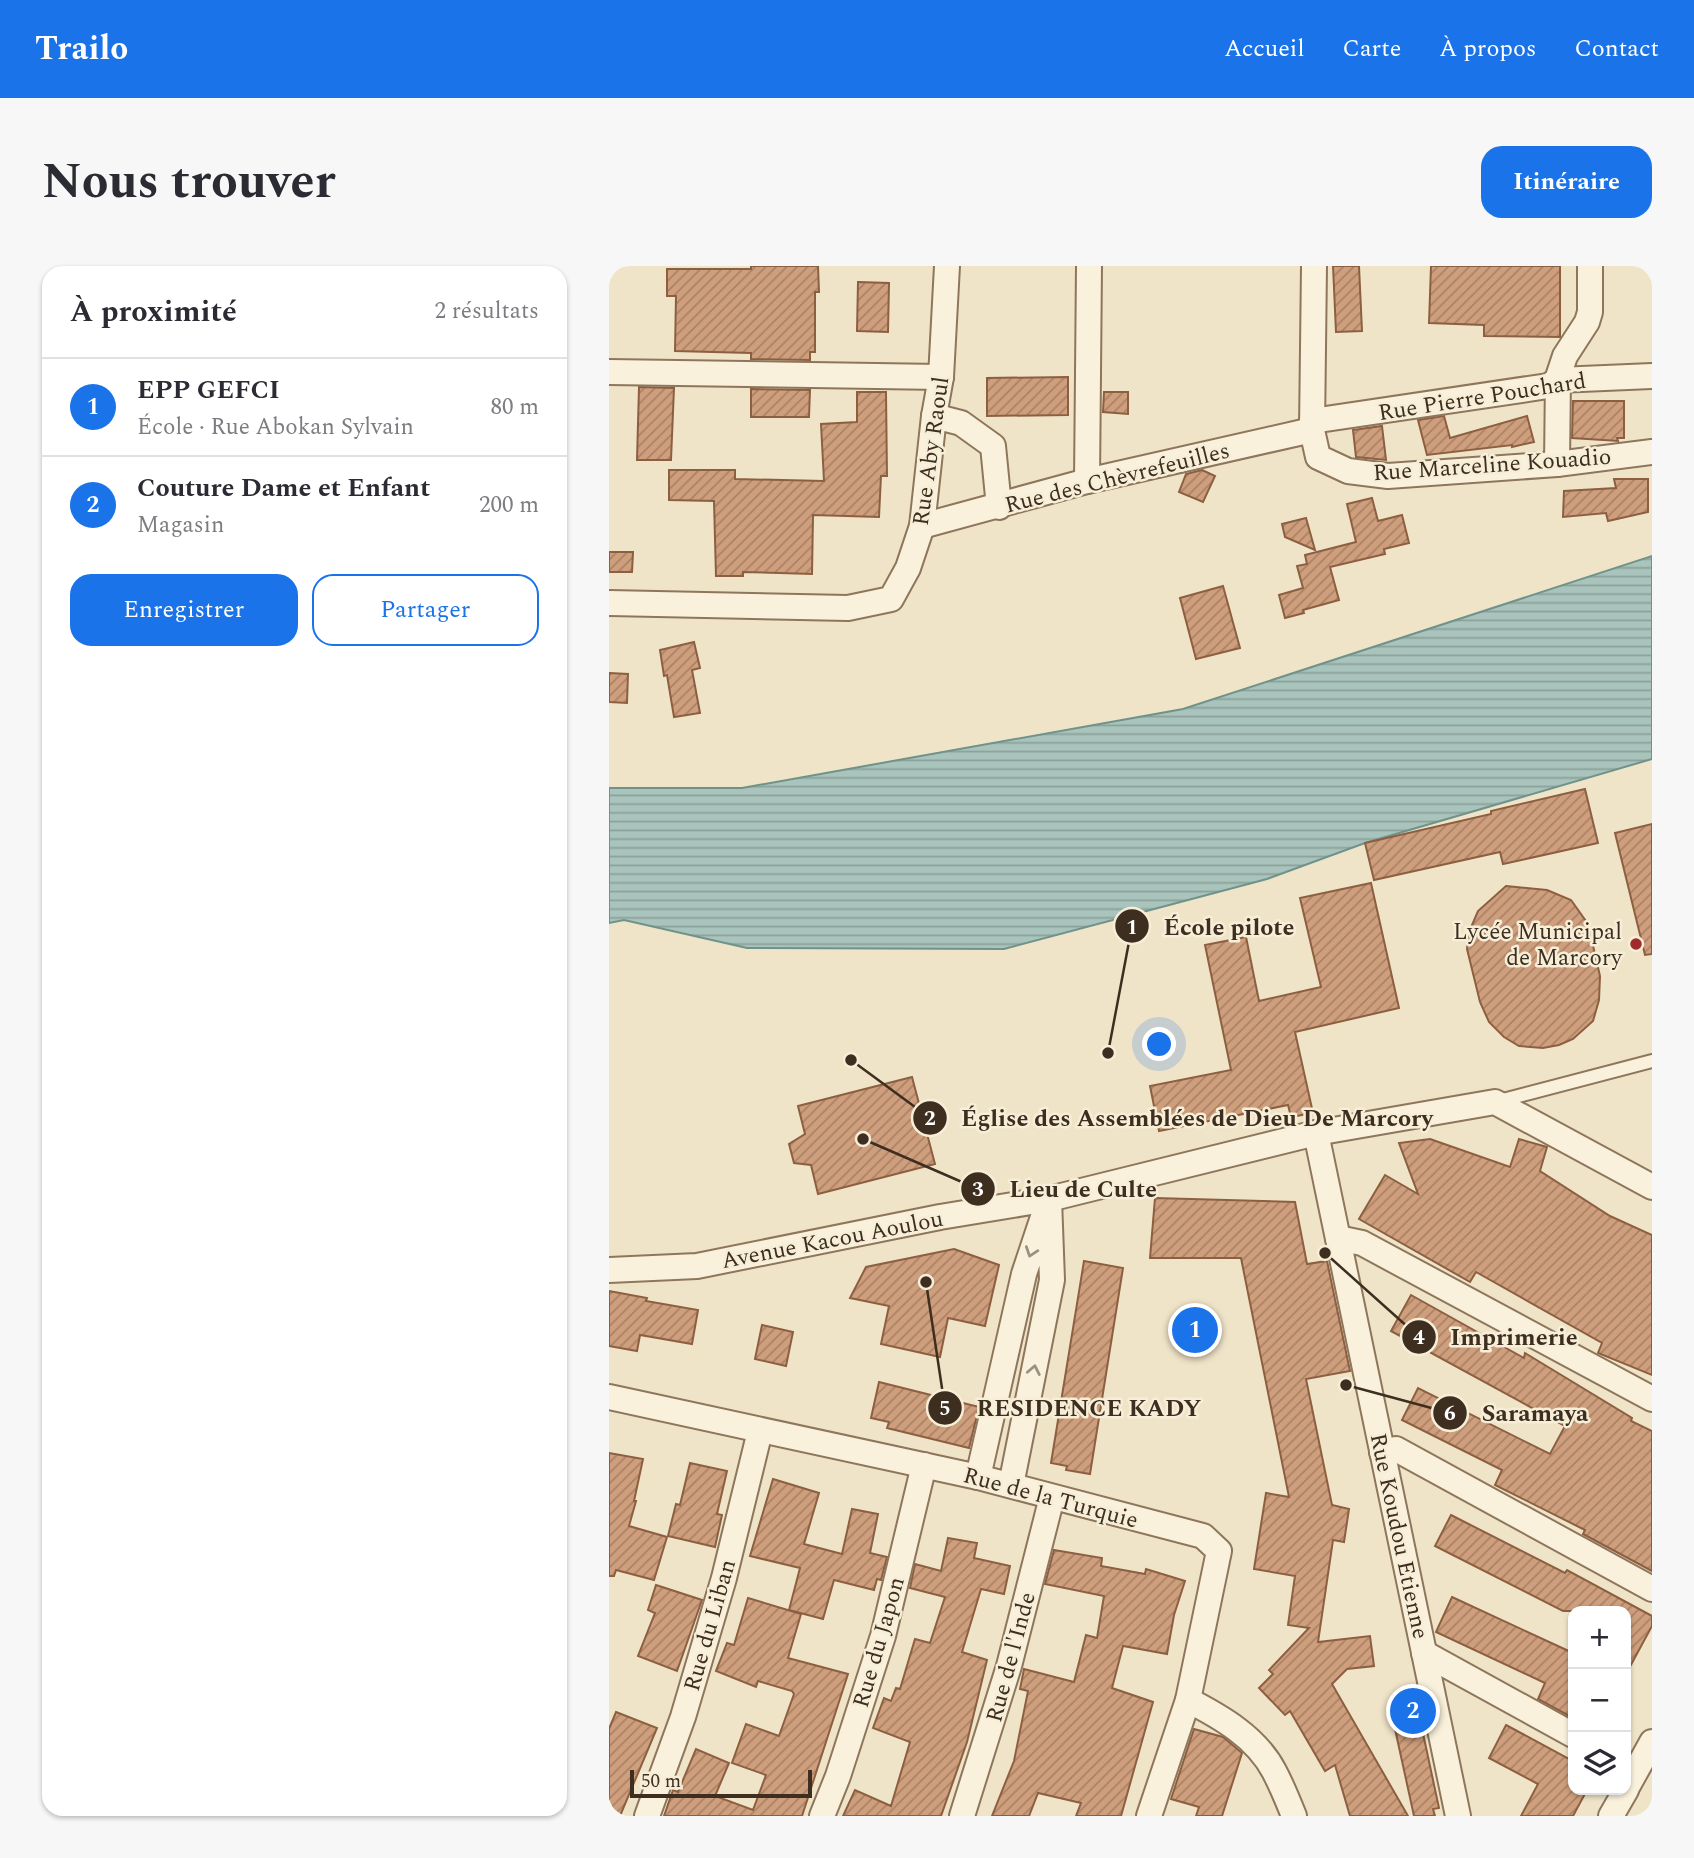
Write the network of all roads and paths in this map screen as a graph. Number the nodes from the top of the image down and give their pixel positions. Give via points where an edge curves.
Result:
1 (947, 266) edge
2 (1089, 266) edge
3 (1314, 266) edge
4 (1590, 266) edge
5 (609, 372) edge
6 (1652, 376) edge
7 (941, 377) junction
8 (1558, 380) junction
9 (934, 416) junction
10 (1312, 426) junction
11 (1652, 453) edge
12 (1557, 464) junction
13 (1087, 481) junction
14 (999, 507) junction
15 (922, 526) junction
16 (609, 603) edge
17 (1652, 1061) edge
18 (1495, 1102) junction
19 (1316, 1133) junction
20 (1652, 1187) edge
21 (1049, 1199) junction
22 (1338, 1238) junction
23 (609, 1270) edge
24 (609, 1397) edge
25 (1652, 1399) edge
26 (760, 1431) junction
27 (1382, 1452) junction
28 (924, 1465) junction
29 (978, 1477) junction
30 (1011, 1485) junction
31 (1052, 1497) junction
32 (1652, 1589) edge
33 (1424, 1653) junction
34 (1188, 1700) junction
35 (1568, 1732) edge
36 (1652, 1742) edge
37 (1631, 1774) edge
38 (1620, 1795) edge
39 (647, 1816) edge
40 (822, 1816) edge
41 (963, 1816) edge
42 (1149, 1816) edge
43 (1294, 1816) edge
44 (1458, 1816) edge
45 (1611, 1816) edge

1 - 7 street, Rue Aby Raoul
2 - 13 street
3 - 10 street, Rue Marceline Kouadio
4 - 8 street via 1590,312 1565,356
5 - 7 street
6 - 8 street, Rue Pierre Pouchard
7 - 9 street, Rue Aby Raoul
8 - 10 street, Rue Pierre Pouchard via 1548,386
8 - 12 street
9 - 14 street via 961,423 993,446
9 - 15 street, Rue Aby Raoul
10 - 12 street, Rue Marceline Kouadio via 1318,457 1347,471 1388,476
10 - 13 street, Rue des Chèvrefeuilles
11 - 12 street, Rue Marceline Kouadio
13 - 14 street, Rue des Chèvrefeuilles
14 - 15 street, Rue des Chèvrefeuilles
15 - 16 street, Rue Aby Raoul via 908,568 891,599 848,608
17 - 18 lane
18 - 19 street, Avenue Kacou Aoulou
18 - 20 street
19 - 21 street, Avenue Kacou Aoulou
19 - 22 street, Rue Koudou Etienne
21 - 23 street, Avenue Kacou Aoulou via 697,1266
21 -> 29 street via 1024,1274
30 -> 21 street via 1052,1280
22 - 25 street via 1362,1244
22 - 27 street, Rue Koudou Etienne
24 - 26 street, Rue de la Turquie
26 - 28 street, Rue de la Turquie
26 - 39 street, Rue du Liban via 724,1578 683,1717
27 - 32 street via 1396,1449
27 - 33 street, Rue Koudou Etienne
28 - 29 street, Rue de la Turquie
28 - 40 street, Rue du Japon via 883,1636
29 - 30 street, Rue de la Turquie
30 - 31 street, Rue de la Turquie
31 - 34 street, Rue de la Turquie via 1203,1536 1219,1550
31 - 41 street, Rue de l'Inde via 1009,1666
33 - 35 street
33 - 44 street, Rue Koudou Etienne
34 - 42 street, Rue de la Turquie
34 - 43 street via 1246,1736 1273,1769
36 - 37 street
38 - 45 street

